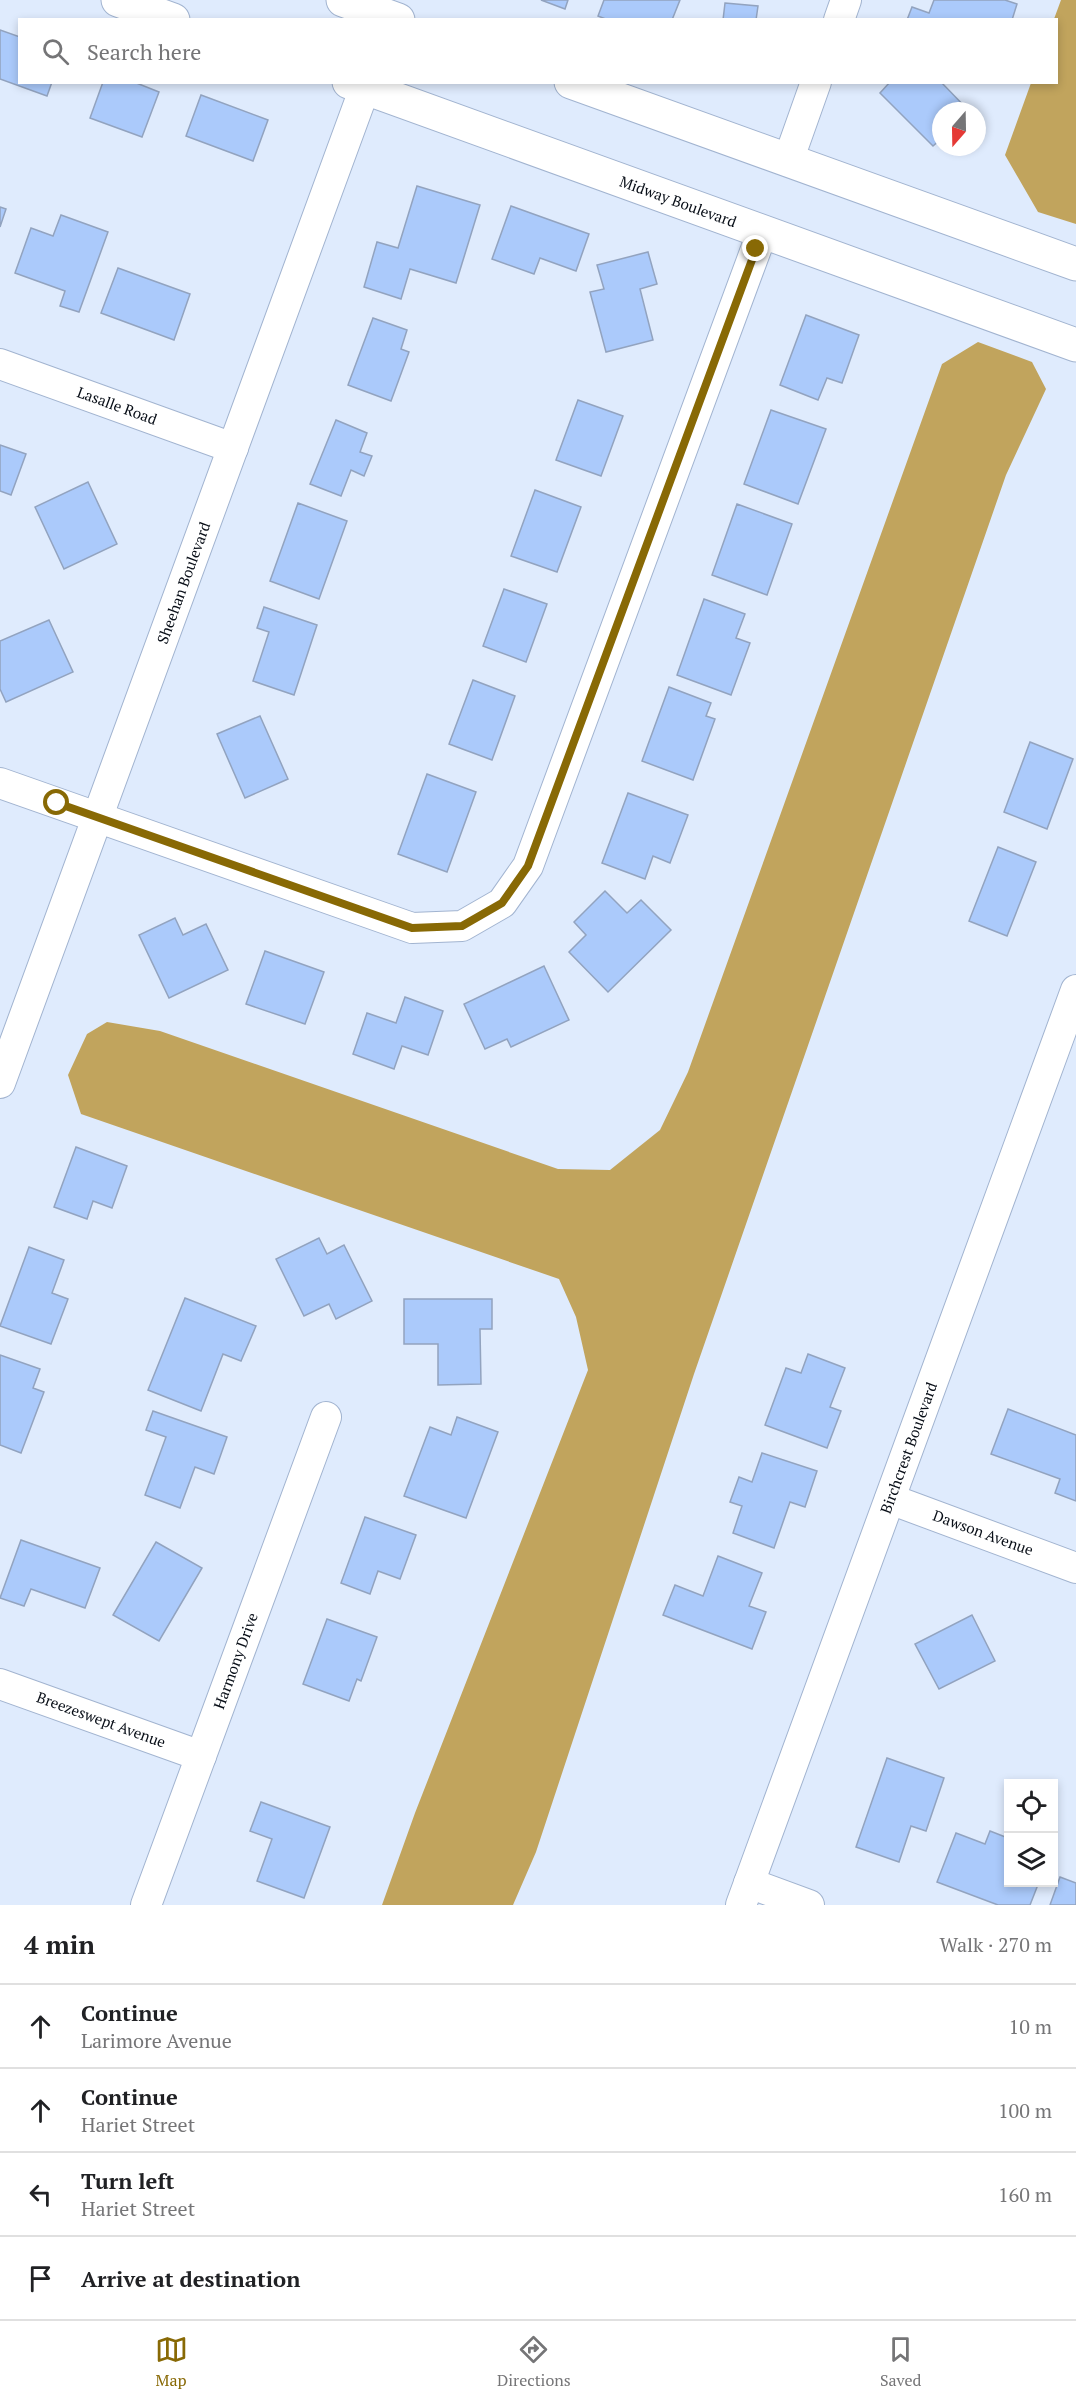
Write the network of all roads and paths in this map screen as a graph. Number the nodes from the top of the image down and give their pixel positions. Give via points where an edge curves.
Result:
1 (118, 0) edge
2 (343, 0) edge
3 (846, 0) edge
4 (168, 18) edge
5 (389, 18) edge
6 (840, 18) edge
7 (360, 84) edge
8 (576, 84) edge
9 (815, 84) edge
10 (788, 161) junction
11 (762, 233) junction
12 (1076, 264) edge
13 (1076, 345) edge
14 (0, 364) edge
15 (233, 448) junction
16 (0, 783) edge
17 (98, 818) junction
18 (1076, 990) edge
19 (0, 1083) edge
20 (326, 1417) dead end
21 (890, 1499) junction
22 (1076, 1568) edge
23 (0, 1684) edge
24 (201, 1756) junction
25 (745, 1894) edge
26 (146, 1905) edge
27 (809, 1905) edge

1 - 4 street
2 - 5 street
3 - 6 street
7 - 11 street, Midway Boulevard
7 - 15 street, Sheehan Boulevard
8 - 10 street
9 - 10 street
10 - 12 street
11 - 13 street, Midway Boulevard
11 - 17 street via 528,866 502,903 462,926 412,928
14 - 15 street, Lasalle Road
15 - 17 street, Sheehan Boulevard
16 - 17 street
17 - 19 street, Sheehan Boulevard
18 - 21 street, Birchcrest Boulevard
20 - 24 street, Harmony Drive
21 - 22 street, Dawson Avenue
21 - 25 street, Birchcrest Boulevard
23 - 24 street, Breezeswept Avenue
24 - 26 street, Harmony Drive
25 - 27 street

